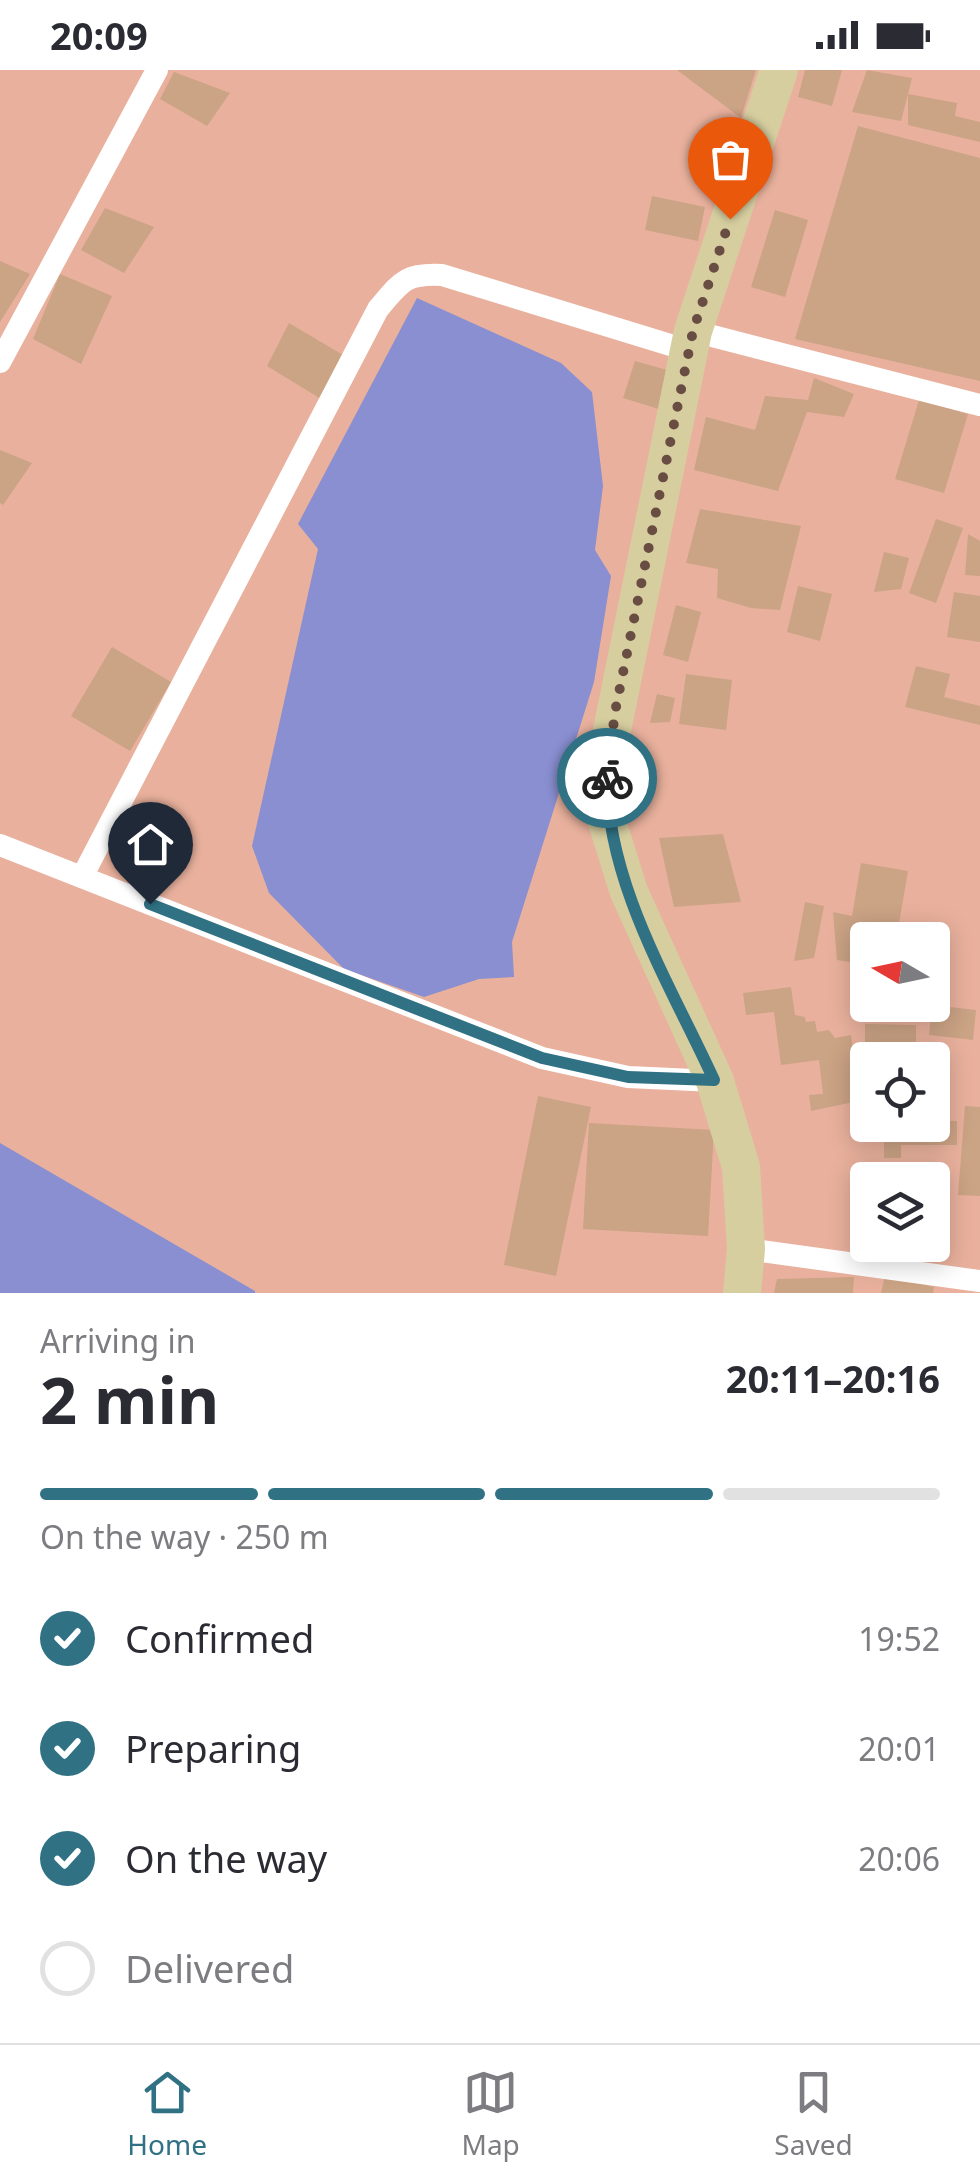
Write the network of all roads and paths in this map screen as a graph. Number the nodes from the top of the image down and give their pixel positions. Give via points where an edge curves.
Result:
1 (157, 70) edge
2 (779, 70) edge
3 (692, 341) junction
4 (0, 362) edge
5 (980, 404) edge
6 (0, 845) edge
7 (82, 877) junction
8 (714, 1080) junction
9 (746, 1249) junction
10 (980, 1281) edge
11 (742, 1293) edge

1 - 4 street
2 - 3 main road
3 - 5 street
3 - 7 street via 442,275 416,273 401,282 378,309
3 - 8 main road via 608,750 607,822 629,892
6 - 7 street
7 - 8 street via 542,1058 628,1077
8 - 9 main road via 741,1167
9 - 10 street
9 - 11 main road

